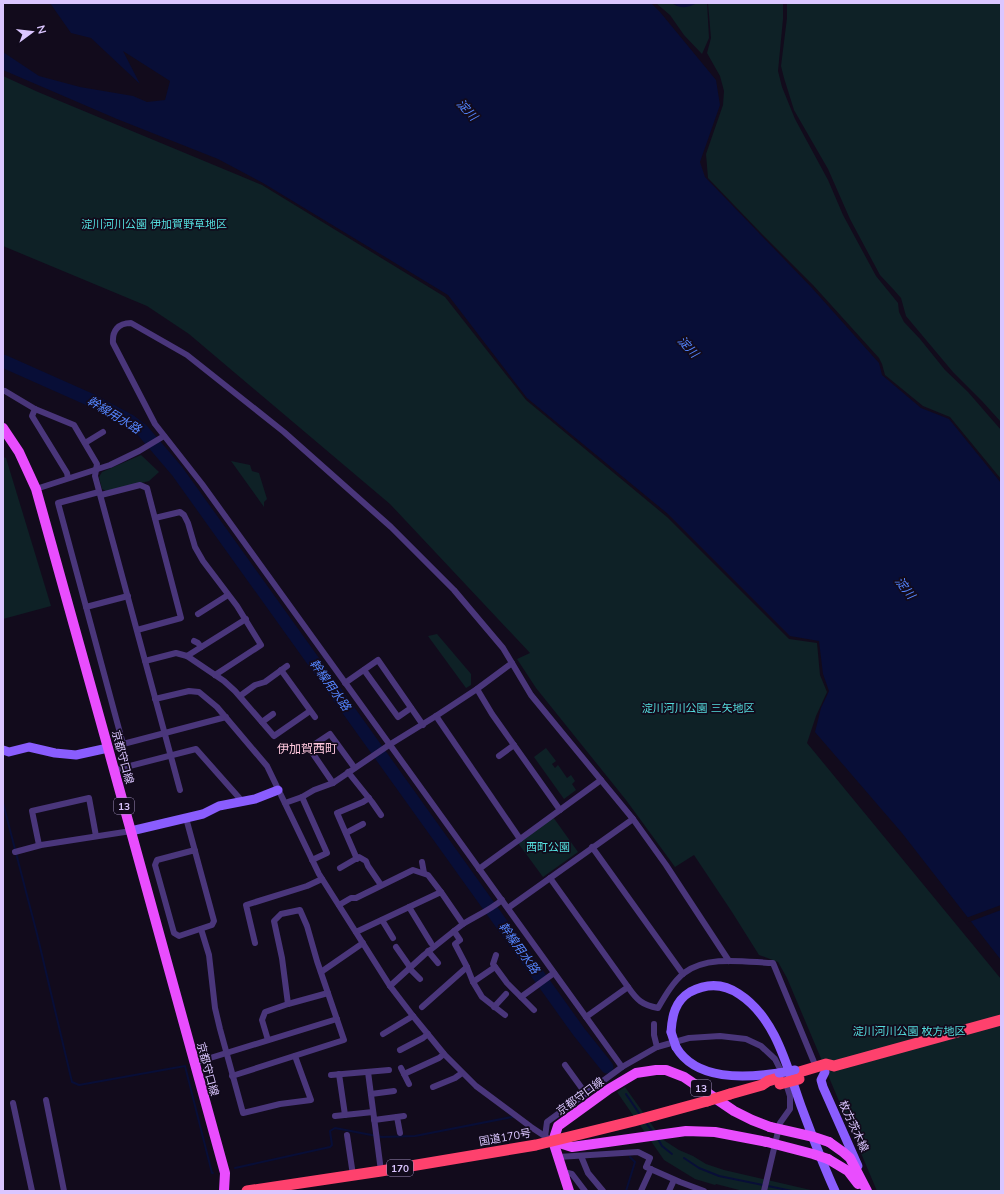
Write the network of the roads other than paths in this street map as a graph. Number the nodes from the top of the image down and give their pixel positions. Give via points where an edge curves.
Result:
1 (5, 391) dead end
2 (35, 409) junction
3 (3, 428) edge
4 (103, 432) dead end
5 (164, 436) junction
6 (85, 443) junction
7 (96, 470) junction
8 (68, 478) junction
9 (36, 489) junction
10 (100, 494) junction
11 (155, 518) junction
12 (228, 595) junction
13 (128, 596) junction
14 (86, 607) junction
15 (208, 608) junction
16 (198, 614) dead end
17 (211, 614) dead end
18 (246, 619) junction
19 (137, 630) junction
20 (194, 641) dead end
21 (201, 648) junction
22 (187, 656) junction
23 (145, 661) junction
24 (512, 663) junction
25 (287, 666) dead end
26 (282, 670) junction
27 (364, 670) junction
28 (215, 675) junction
29 (345, 683) junction
30 (477, 689) junction
31 (240, 696) junction
32 (155, 700) junction
33 (411, 708) junction
34 (310, 711) junction
35 (273, 714) dead end
36 (436, 716) junction
37 (226, 717) junction
38 (314, 717) dead end
39 (262, 722) junction
40 (423, 725) junction
41 (164, 733) junction
42 (389, 745) junction
43 (514, 745) junction
44 (108, 748) junction
45 (3, 750) edge
46 (170, 756) junction
47 (498, 756) dead end
48 (354, 767) junction
49 (114, 770) junction
50 (348, 772) junction
51 (601, 780) junction
52 (333, 783) junction
53 (180, 790) dead end
54 (278, 790) junction
55 (302, 797) junction
56 (369, 798) junction
57 (242, 801) junction
58 (285, 803) junction
59 (560, 810) junction
60 (381, 815) dead end
61 (186, 818) junction
62 (633, 818) junction
63 (363, 824) dead end
64 (131, 831) junction
65 (346, 832) junction
66 (96, 836) junction
67 (520, 839) junction
68 (39, 845) junction
69 (592, 847) junction
70 (195, 850) junction
71 (15, 852) dead end
72 (357, 859) junction
73 (312, 860) junction
74 (422, 862) dead end
75 (340, 868) dead end
76 (479, 869) junction
77 (424, 873) junction
78 (550, 878) junction
79 (322, 879) junction
80 (381, 885) junction
81 (441, 892) junction
82 (502, 900) junction
83 (339, 905) junction
84 (409, 907) junction
85 (508, 908) junction
86 (382, 920) junction
87 (463, 924) junction
88 (201, 929) junction
89 (454, 931) junction
90 (356, 932) junction
91 (393, 938) dead end
92 (255, 943) dead end
93 (363, 943) junction
94 (431, 943) dead end
95 (396, 947) dead end
96 (428, 951) junction
97 (496, 954) dead end
98 (729, 961) junction
99 (438, 963) dead end
100 (467, 967) junction
101 (495, 967) junction
102 (410, 968) junction
103 (321, 972) junction
104 (554, 973) junction
105 (683, 974) junction
106 (420, 979) dead end
107 (439, 981) dead end
108 (473, 982) junction
109 (390, 986) junction
110 (445, 986) junction
111 (628, 987) junction
112 (328, 993) junction
113 (506, 994) dead end
114 (521, 997) junction
115 (288, 1004) junction
116 (422, 1007) dead end
117 (494, 1007) junction
118 (534, 1010) dead end
119 (505, 1015) dead end
120 (413, 1016) junction
121 (586, 1017) junction
122 (337, 1019) junction
123 (1001, 1020) edge
124 (654, 1024) dead end
125 (383, 1034) dead end
126 (428, 1034) junction
127 (268, 1040) junction
128 (657, 1047) junction
129 (400, 1050) dead end
130 (226, 1053) junction
131 (444, 1054) junction
132 (296, 1056) junction
133 (194, 1063) junction
134 (565, 1065) dead end
135 (622, 1067) junction
136 (401, 1068) dead end
137 (826, 1068) junction
138 (389, 1070) dead end
139 (368, 1072) junction
140 (462, 1073) junction
141 (338, 1074) junction
142 (404, 1074) junction
143 (331, 1075) dead end
144 (232, 1076) junction
145 (779, 1078) junction
146 (409, 1084) dead end
147 (433, 1087) dead end
148 (394, 1091) dead end
149 (371, 1094) junction
150 (586, 1094) junction
151 (46, 1100) dead end
152 (13, 1103) dead end
153 (373, 1112) junction
154 (345, 1115) junction
155 (335, 1116) dead end
156 (374, 1120) junction
157 (400, 1133) dead end
158 (347, 1135) dead end
159 (549, 1139) junction
160 (581, 1156) junction
161 (558, 1157) junction
162 (651, 1169) junction
163 (381, 1171) junction
164 (563, 1172) junction
165 (353, 1175) junction
166 (674, 1180) junction
167 (32, 1191) edge
168 (64, 1191) edge
169 (224, 1191) edge
170 (248, 1191) edge
171 (569, 1191) edge
172 (585, 1191) edge
173 (602, 1191) edge
174 (641, 1191) edge
175 (669, 1191) edge
176 (704, 1191) edge
177 (764, 1191) edge
178 (835, 1191) edge
179 (862, 1191) edge
180 (867, 1191) edge

1 - 2 street
2 - 6 street via 74,425
2 - 8 street via 32,416
3 - 9 main road, 京都守口線 / 13 via 19,452
4 - 6 street
5 - 7 street via 139,451
5 - 24 street via 155,424 113,344 116,328 124,323 131,323 187,354 284,432 391,527 454,590 503,648
5 - 29 street via 202,484
6 - 7 street via 97,464
7 - 8 street
7 - 10 street
8 - 9 street
9 - 44 main road, 京都守口線 / 13
10 - 11 street via 140,485 147,488
10 - 13 street
10 - 14 street via 58,503
11 - 12 street via 180,512 184,515 203,562
11 - 19 street via 181,618
12 - 15 street
12 - 18 street
13 - 14 street
13 - 19 street
14 - 41 street via 123,744
15 - 16 street
15 - 17 street
18 - 21 street
18 - 28 street via 261,645
19 - 23 street
20 - 21 street
21 - 22 street
22 - 23 street via 176,653
22 - 28 street
23 - 32 street
24 - 30 street
24 - 51 street via 531,694
25 - 26 street
26 - 31 street
26 - 34 street
27 - 29 street
27 - 33 street via 398,717
27 - 33 street via 378,660
28 - 31 street
29 - 42 street
30 - 36 street
30 - 43 street
31 - 39 street
32 - 37 street via 189,691 200,692
32 - 41 street
33 - 40 street
34 - 38 street
34 - 39 street via 274,736
35 - 39 street
36 - 40 street
36 - 67 street
37 - 41 street
37 - 54 street via 267,766
40 - 42 street
41 - 46 street
42 - 48 street
42 - 76 street
43 - 47 street
43 - 59 street
44 - 45 main road via 76,755 29,747 9,752
44 - 49 main road, 京都守口線 / 13
46 - 49 street
46 - 53 street
46 - 57 street via 196,749
48 - 50 street
48 - 52 street via 330,734 309,748
49 - 64 main road, 京都守口線 / 13
50 - 52 street
50 - 56 street
51 - 59 street
51 - 62 street
52 - 55 street
54 - 57 main road
54 - 58 street
55 - 58 street
55 - 73 street via 327,853
56 - 60 street
56 - 65 street via 337,813
57 - 61 main road
58 - 73 street
59 - 67 street
61 - 64 main road
61 - 70 street
62 - 69 street
62 - 98 street
63 - 65 street
64 - 66 street
64 - 133 main road, 京都守口線 / 13
65 - 72 street
66 - 68 street
66 - 68 street via 89,798 32,811
67 - 76 street
68 - 71 street
69 - 78 street
69 - 105 street
70 - 88 street via 214,921 212,925
70 - 88 street via 158,860 155,865 174,933 179,936
72 - 75 street
72 - 80 street via 359,857 366,861
73 - 79 street
74 - 77 street
76 - 82 street
77 - 80 street via 413,870
77 - 81 street
78 - 85 street
78 - 111 street
79 - 83 street
79 - 92 street via 246,905
80 - 83 street
81 - 84 street
81 - 87 street
82 - 85 street
82 - 87 street
83 - 90 street
84 - 86 street
84 - 94 street
85 - 104 street
86 - 90 street
86 - 91 street
87 - 89 street
88 - 130 street via 209,955 215,1008
89 - 96 street
89 - 100 street via 460,940 455,944
90 - 93 street
93 - 103 street
93 - 109 street
95 - 102 street
96 - 99 street
96 - 102 street
97 - 101 street via 492,964
98 - 105 street via 695,967
98 - 137 street via 773,963
100 - 108 street
100 - 110 street
101 - 108 street
101 - 114 street
102 - 106 street
102 - 109 street
103 - 112 street
103 - 115 street via 300,910 281,914 274,921
104 - 114 street
104 - 121 street
105 - 111 street via 657,1010 636,999
107 - 110 street
108 - 117 street via 482,997
109 - 120 street
110 - 116 street
111 - 121 street
112 - 115 street
112 - 122 street
113 - 117 street
114 - 118 street
115 - 127 street via 265,1012 262,1020
117 - 119 street
120 - 125 street
120 - 126 street
121 - 135 street
122 - 127 street
122 - 132 street via 344,1040
123 - 137 highway, 国道170号 / 170
124 - 128 street
126 - 129 street
126 - 131 street
127 - 130 street
128 - 135 street
128 - 177 street via 689,1038 746,1038 762,1046 775,1059 790,1096 790,1109 780,1124
130 - 133 street
130 - 144 street
131 - 140 street
131 - 142 street
132 - 144 street
132 - 144 street via 311,1100 243,1113
133 - 169 main road, 京都守口線 / 13 via 225,1173
134 - 150 street
135 - 150 street
136 - 142 street
137 - 145 highway, 国道170号 / 170, bridge
137 - 180 main road, 枚方茨木線 via 821,1080 822,1087 857,1162
138 - 139 street
139 - 141 street
139 - 149 street
140 - 147 street
140 - 159 street
141 - 143 street
141 - 154 street
142 - 146 street
145 - 159 highway, 国道170号 / 170, bridge via 770,1086 762,1085 634,1121
145 - 178 main road, bridge via 716,1073 693,1065 680,1054 671,1032 675,1010 681,1000 698,988 709,985 721,986 732,990 754,1006 763,1017 777,1042 824,1169
148 - 149 street
149 - 153 street
150 - 159 street via 547,1122
151 - 168 street
152 - 167 street
153 - 154 street
153 - 156 street
154 - 155 street
156 - 157 street via 401,1117
156 - 163 street
158 - 165 street
159 - 161 main road
159 - 163 highway, 国道170号 / 170
159 - 179 main road, bridge via 572,1147 686,1131 715,1132 767,1142 828,1159 848,1171
159 - 180 main road, 京都守口線 / 13, bridge via 558,1126 627,1078 636,1073 666,1070 684,1077 734,1111 752,1120 829,1142 850,1158
160 - 161 street
160 - 162 street via 638,1152 650,1158 646,1167
160 - 173 street via 588,1173
161 - 164 main road
162 - 166 street
162 - 174 street
163 - 165 highway, 国道170号 / 170
164 - 171 main road
164 - 172 street via 572,1174
165 - 170 highway, 国道170号 / 170
166 - 175 street
166 - 176 street

